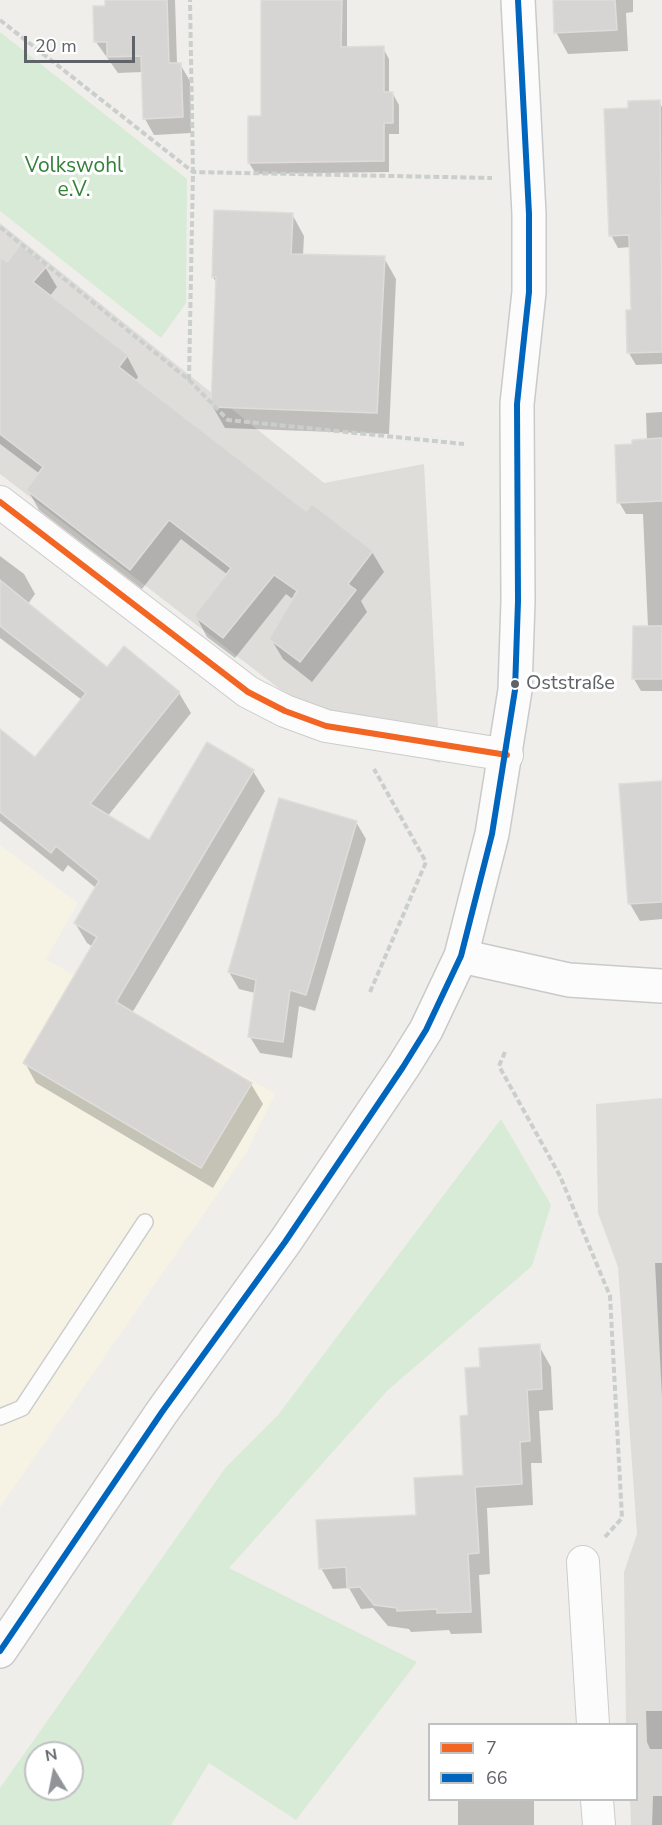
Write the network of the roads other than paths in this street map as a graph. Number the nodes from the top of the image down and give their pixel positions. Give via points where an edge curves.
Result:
1 (518, 0) edge
2 (0, 502) edge
3 (507, 755) junction
4 (461, 956) junction
5 (662, 986) edge
6 (145, 1222) dead end
7 (0, 1417) edge
8 (583, 1562) road end
9 (0, 1650) edge
10 (593, 1723) edge
11 (597, 1801) edge
12 (598, 1825) edge

1 - 3 main road via 530,292 517,404 517,645
2 - 3 street via 248,692 285,711 353,732
3 - 4 main road via 492,834
4 - 5 main road via 569,980
4 - 9 main road via 403,1068
6 - 7 lane via 22,1408
8 - 10 street
11 - 12 street

